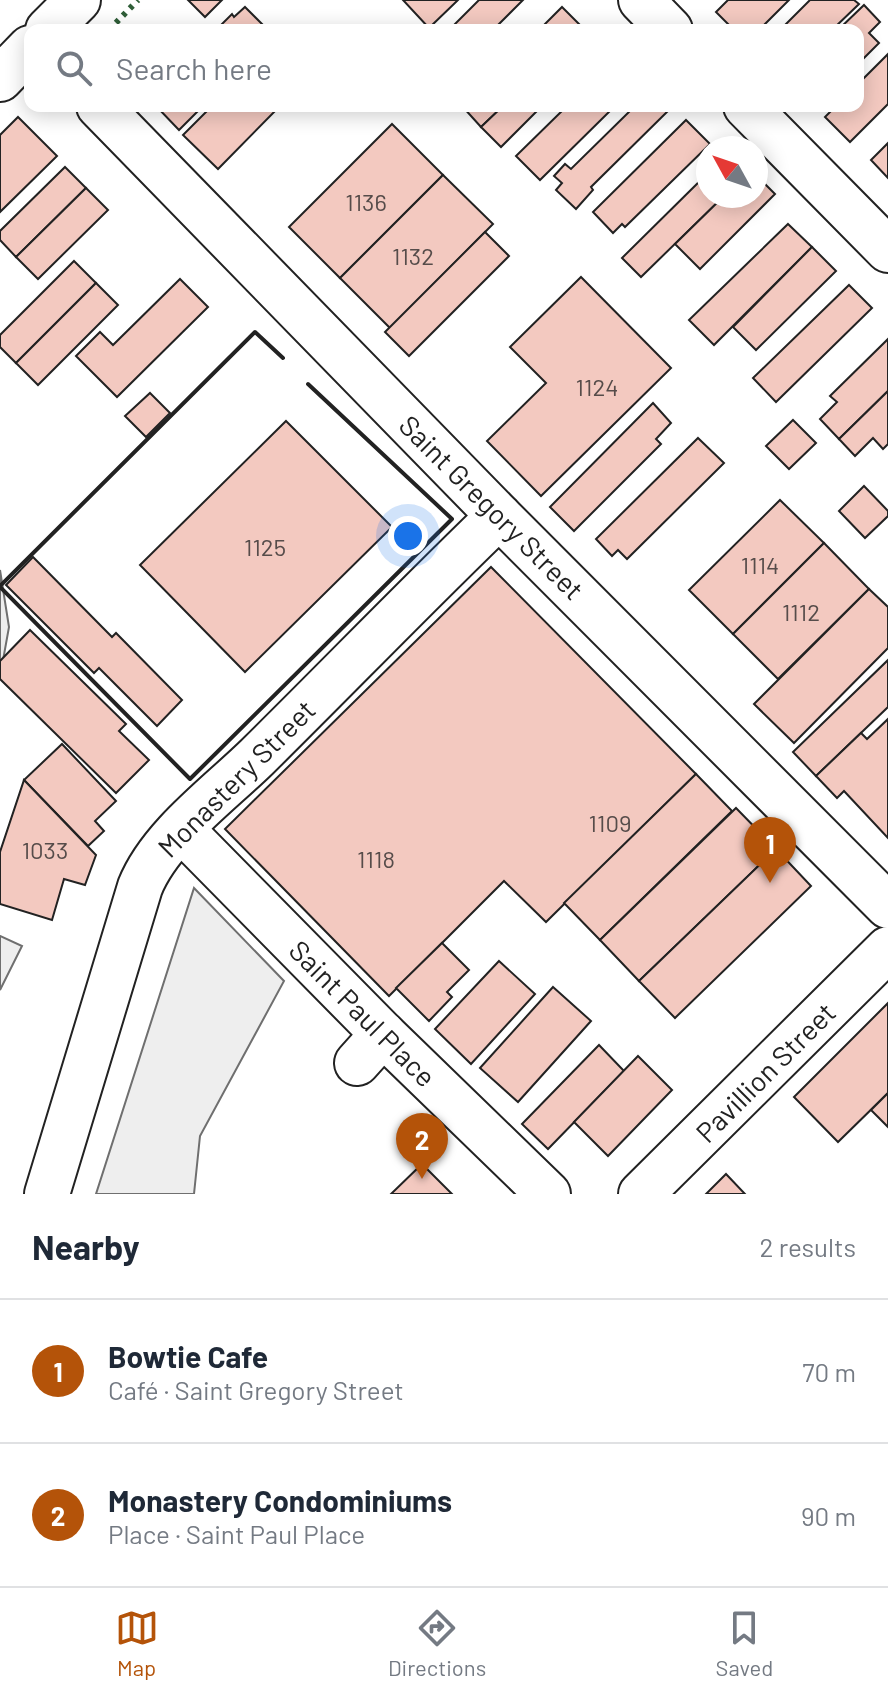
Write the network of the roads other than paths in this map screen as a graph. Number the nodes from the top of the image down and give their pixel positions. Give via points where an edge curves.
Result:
1 (78, 0) edge
2 (641, 0) edge
3 (54, 24) edge
4 (664, 24) edge
5 (24, 54) edge
6 (0, 79) edge
7 (105, 112) edge
8 (752, 112) edge
9 (888, 250) edge
10 (499, 516) junction
11 (181, 829) junction
12 (888, 906) edge
13 (888, 949) edge
14 (47, 1194) edge
15 (548, 1194) edge
16 (641, 1194) edge

1 - 3 street
2 - 4 street
5 - 6 street
7 - 10 street, Saint Gregory Street
8 - 9 street
10 - 11 street, Monastery Street
10 - 12 street, Saint Gregory Street
11 - 14 street, Monastery Street via 154,859 140,887
11 - 15 street, Saint Paul Place via 370,1049
13 - 16 street, Pavillion Street

